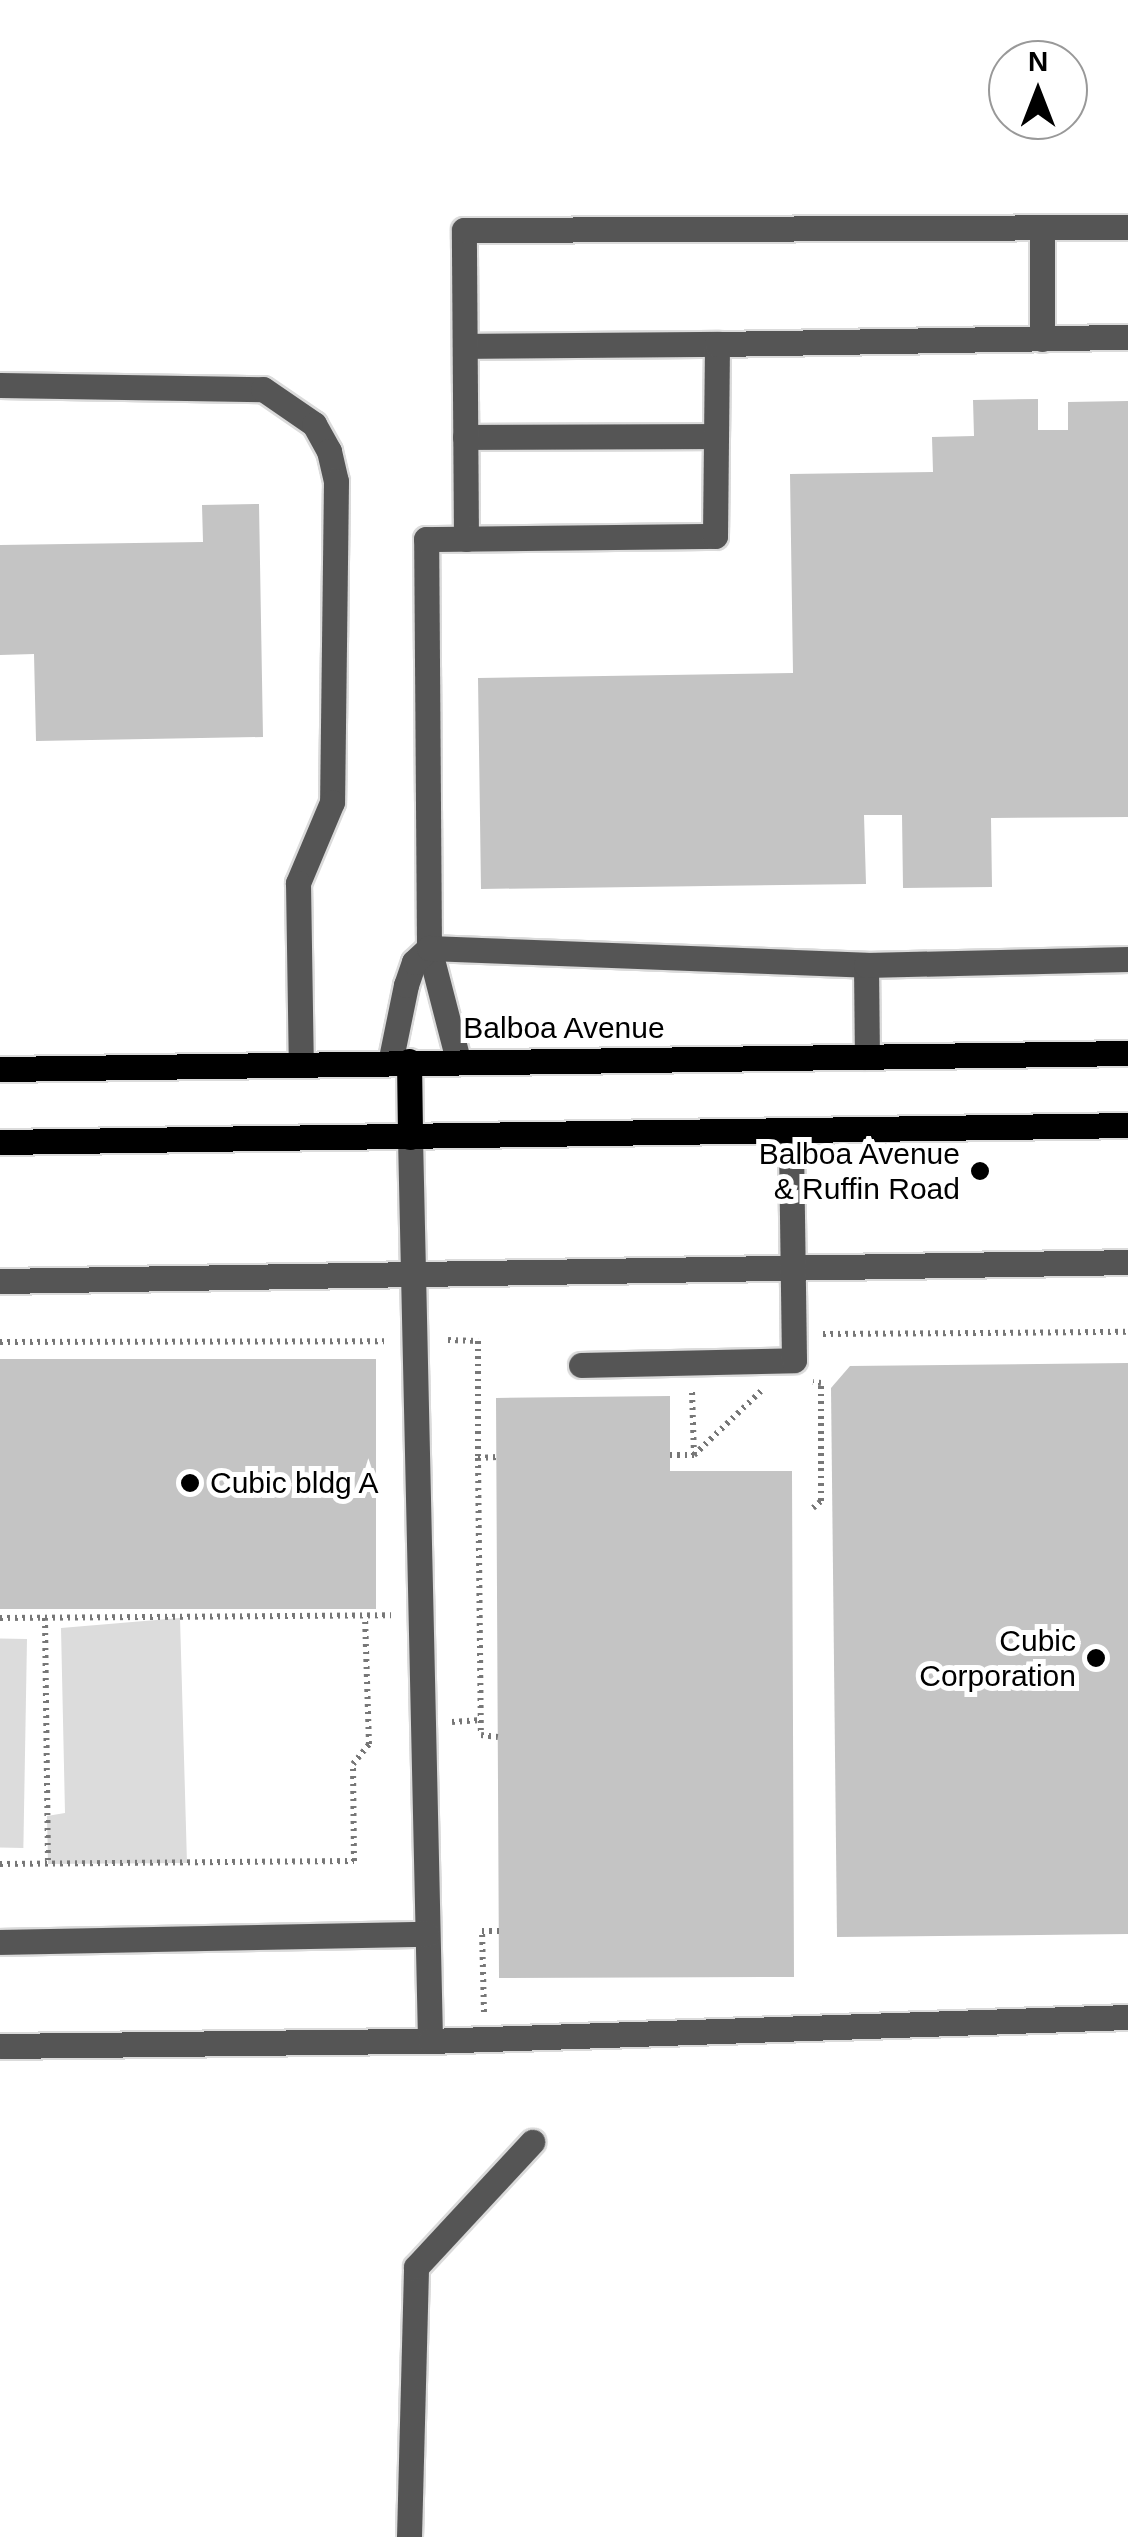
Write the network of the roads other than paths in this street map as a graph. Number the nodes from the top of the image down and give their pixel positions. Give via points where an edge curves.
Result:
1 (1128, 227) edge
2 (1042, 228) junction
3 (1128, 338) edge
4 (1042, 339) junction
5 (718, 344) junction
6 (465, 346) junction
7 (0, 385) edge
8 (716, 436) junction
9 (466, 437) junction
10 (466, 539) junction
11 (429, 948) junction
12 (1128, 959) edge
13 (866, 965) junction
14 (1128, 1052) edge
15 (867, 1057) junction
16 (458, 1060) junction
17 (399, 1062) junction
18 (301, 1065) junction
19 (0, 1069) edge
20 (1128, 1125) edge
21 (791, 1131) junction
22 (410, 1137) junction
23 (0, 1142) edge
24 (1128, 1262) edge
25 (793, 1265) junction
26 (411, 1277) junction
27 (0, 1281) edge
28 (581, 1365) dead end
29 (427, 1934) junction
30 (0, 1942) edge
31 (1128, 2018) edge
32 (430, 2041) junction
33 (0, 2046) edge
34 (532, 2142) dead end
35 (409, 2537) edge

1 - 2 lane
2 - 4 lane
2 - 6 lane via 464,230
3 - 4 lane
4 - 5 lane
5 - 6 lane
5 - 8 lane
6 - 9 lane
7 - 18 lane via 232,384 263,389 314,424 336,481 332,802 298,883
8 - 9 lane
8 - 10 lane via 715,536
9 - 10 lane
10 - 11 lane via 426,539
11 - 13 lane
11 - 16 lane
11 - 17 lane via 414,962 406,985
12 - 13 lane
13 - 15 lane
14 - 15 main road, Balboa Avenue
15 - 16 main road, Balboa Avenue
16 - 17 main road, Balboa Avenue
17 - 18 main road, Balboa Avenue
17 - 22 main road
18 - 19 main road, Balboa Avenue
20 - 21 main road
21 - 22 main road
21 - 25 lane
22 - 23 main road
22 - 26 lane
24 - 25 lane
25 - 26 lane
25 - 28 lane via 794,1360
26 - 27 lane
26 - 29 lane
29 - 30 lane
29 - 32 lane
31 - 32 lane
32 - 33 lane
34 - 35 lane via 416,2267

